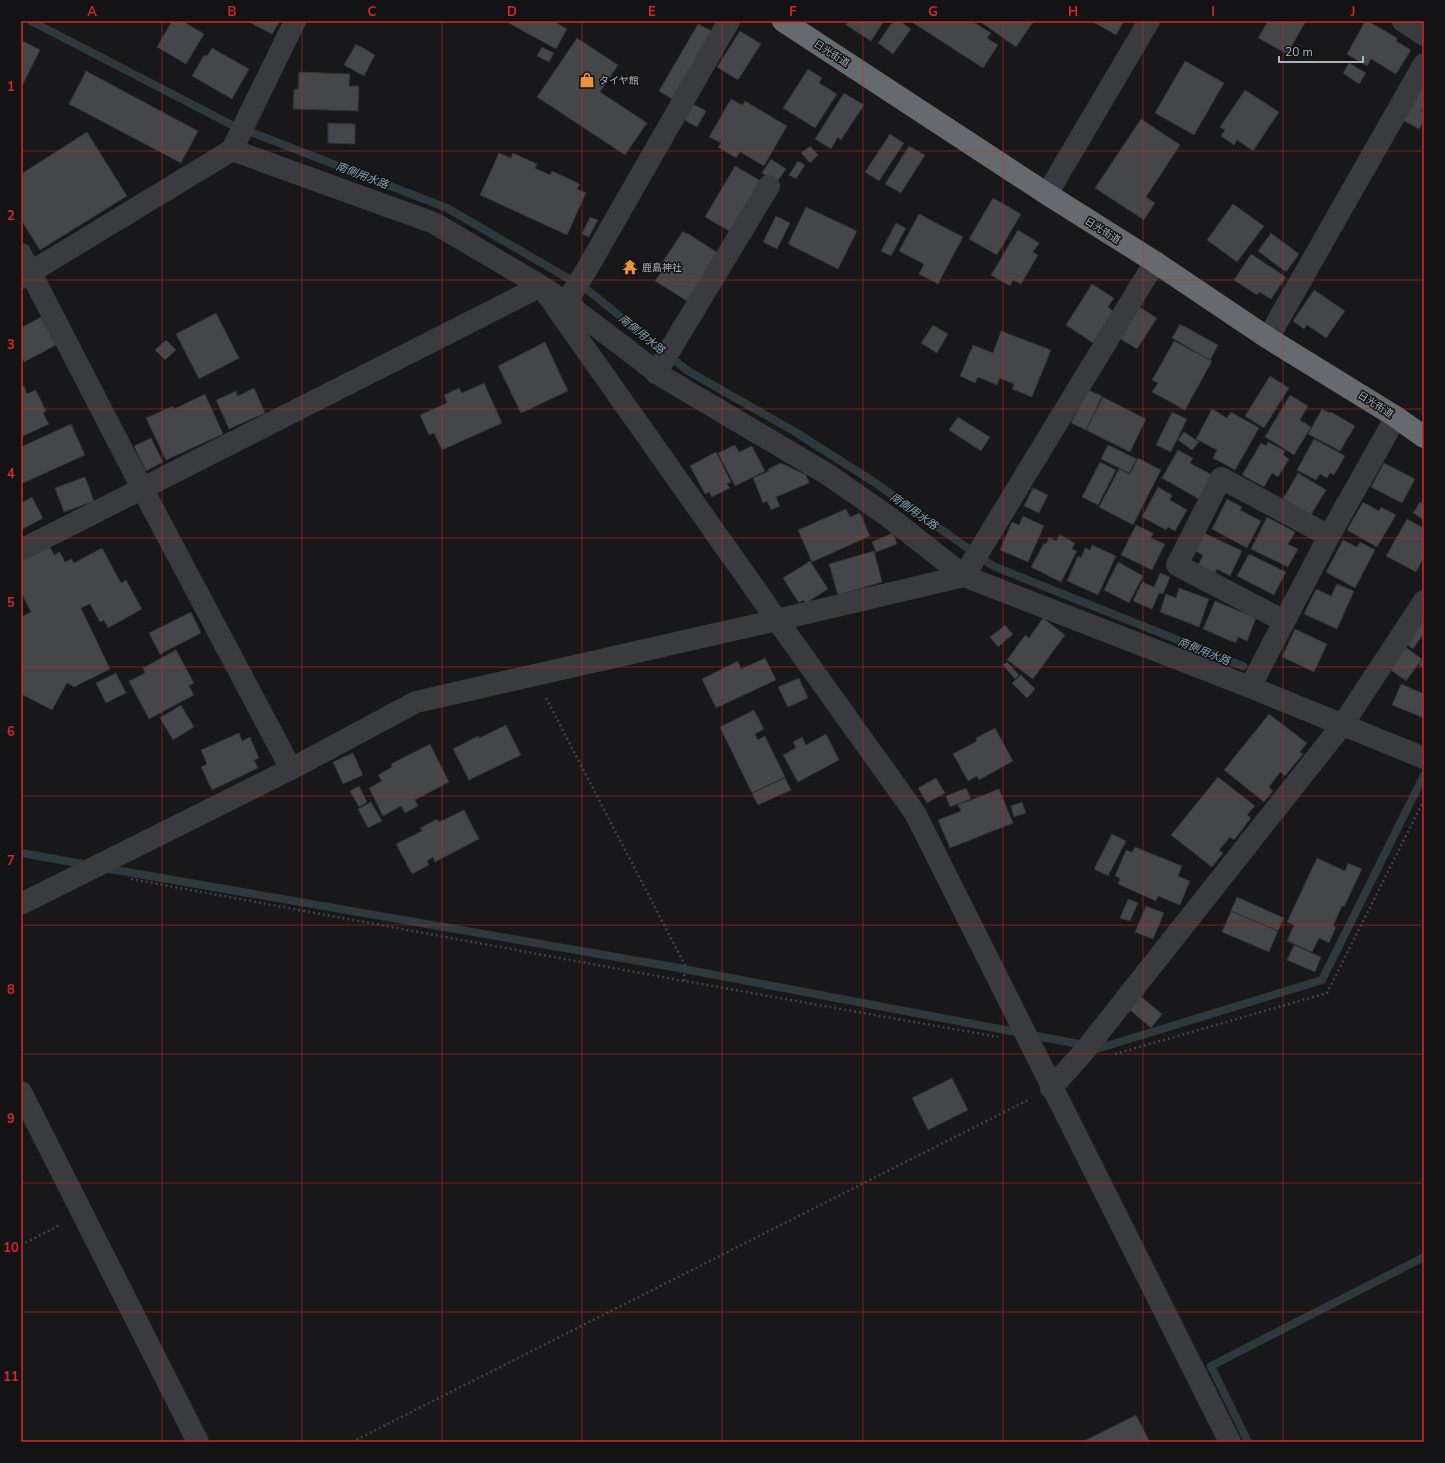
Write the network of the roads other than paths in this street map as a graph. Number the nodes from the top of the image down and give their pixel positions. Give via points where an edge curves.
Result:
1 (296, 21) edge
2 (729, 21) edge
3 (783, 21) edge
4 (1149, 21) edge
5 (1403, 21) edge
6 (1424, 35) edge
7 (1424, 64) edge
8 (235, 144) junction
9 (769, 186) dead end
10 (1047, 194) junction
11 (1155, 262) junction
12 (24, 268) edge
13 (541, 286) junction
14 (569, 297) junction
15 (1268, 338) junction
16 (659, 369) junction
17 (1396, 417) junction
18 (1424, 437) edge
19 (142, 488) junction
20 (1329, 536) junction
21 (21, 550) edge
22 (968, 571) junction
23 (1424, 601) edge
24 (777, 620) junction
25 (1284, 621) junction
26 (1250, 687) junction
27 (1343, 724) junction
28 (1424, 758) edge
29 (290, 769) junction
30 (21, 904) edge
31 (1051, 1088) junction
32 (21, 1092) edge
33 (198, 1442) edge
34 (1230, 1442) edge

1 - 8 street
2 - 14 street
3 - 10 highway, 日光街道
4 - 10 street
5 - 6 street
7 - 15 street
8 - 12 street
8 - 13 street via 434,223
9 - 16 street
10 - 11 highway, 日光街道
11 - 15 highway, 日光街道
11 - 22 street
12 - 19 street
13 - 14 street
13 - 19 street
13 - 24 street
14 - 16 street
15 - 17 highway, 日光街道
16 - 22 street via 827,474
17 - 18 highway, 日光街道
17 - 20 street
19 - 21 street
19 - 29 street
20 - 25 street
20 - 25 street via 1221,478 1177,565
22 - 24 street
22 - 26 street
23 - 27 street
24 - 29 street via 416,702
24 - 31 street via 914,813
25 - 26 street
26 - 27 street
27 - 28 street
27 - 31 street via 1082,1054
29 - 30 street
31 - 34 street
32 - 33 street

